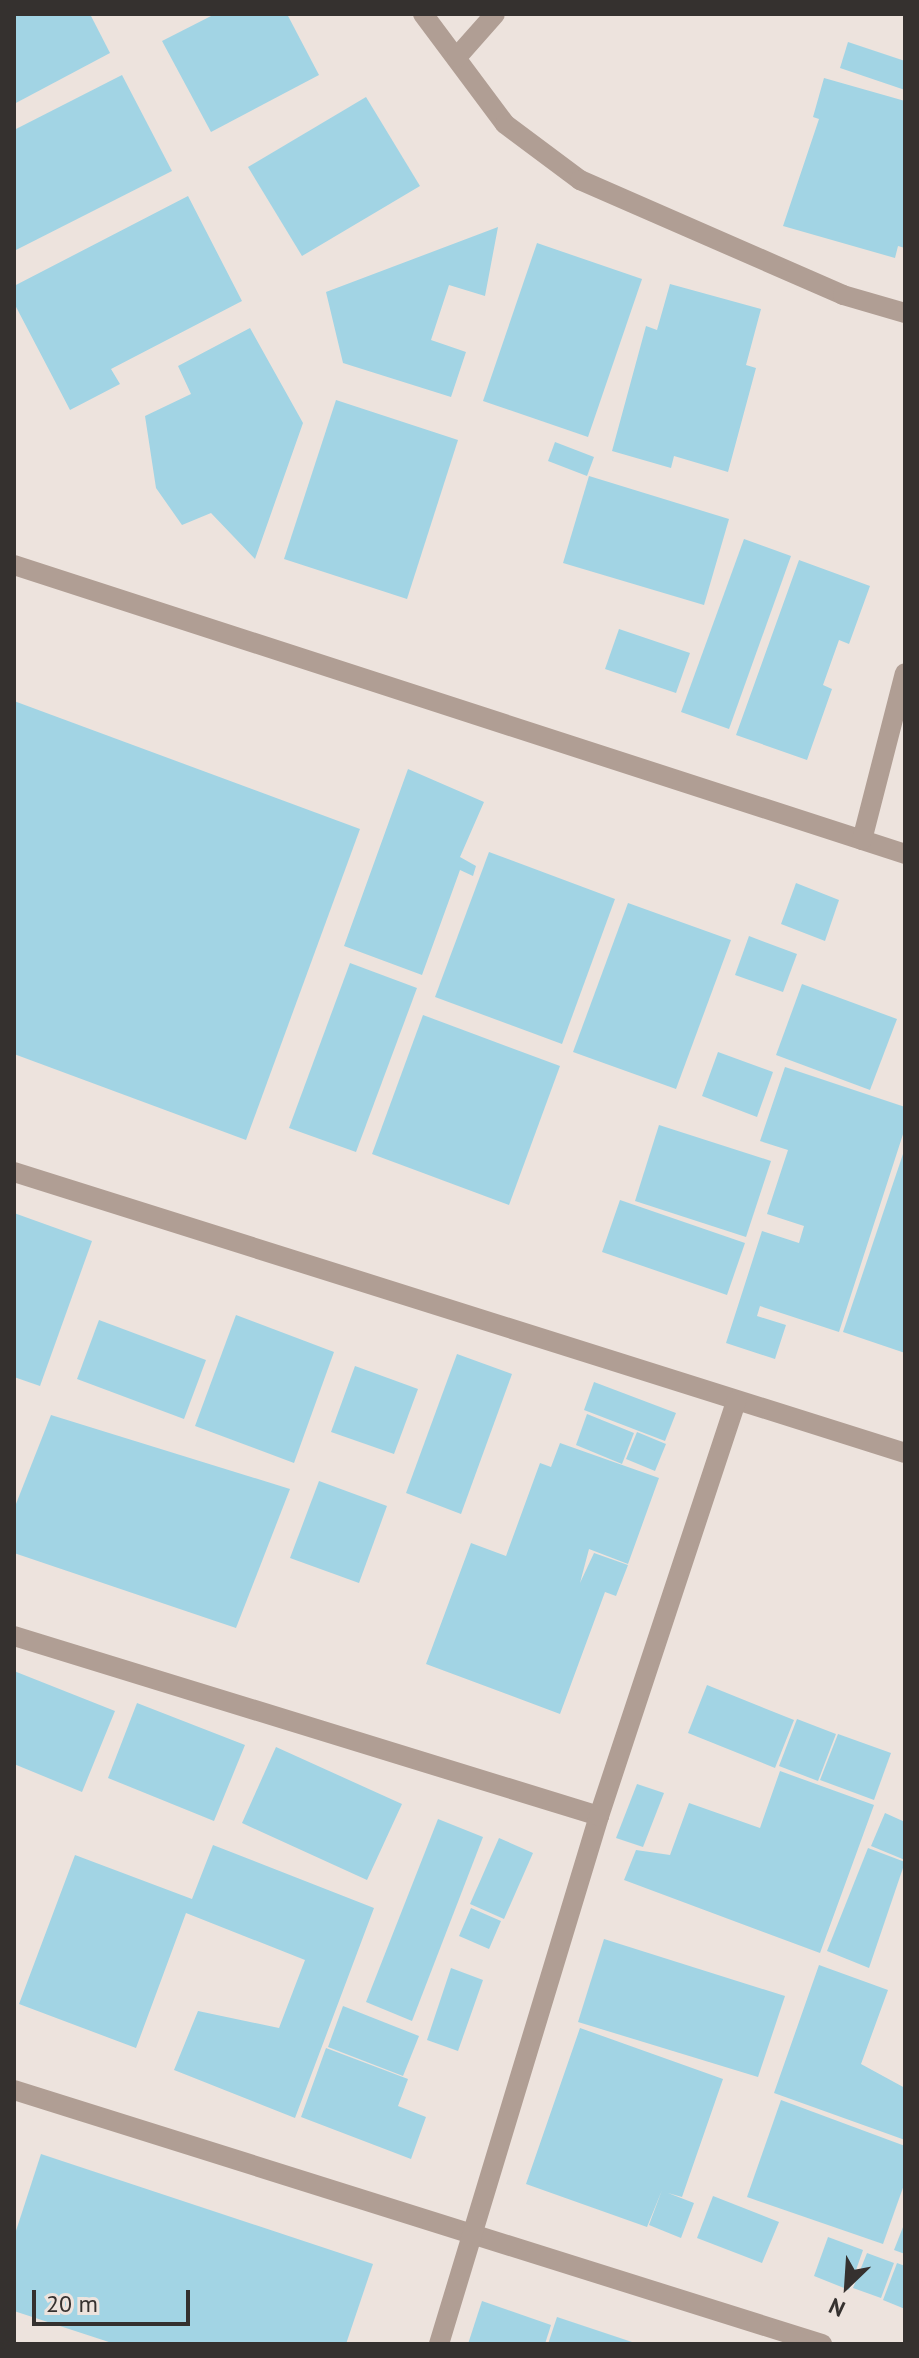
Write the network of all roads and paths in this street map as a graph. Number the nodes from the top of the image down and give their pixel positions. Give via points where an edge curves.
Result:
1 (423, 14) edge
2 (495, 14) edge
3 (457, 57) junction
4 (905, 313) edge
5 (14, 565) edge
6 (905, 673) edge
7 (862, 840) junction
8 (905, 854) edge
9 (14, 1172) edge
10 (736, 1401) junction
11 (905, 1453) edge
12 (14, 1636) edge
13 (599, 1816) junction
14 (14, 2090) edge
15 (473, 2235) junction
16 (439, 2344) edge
17 (822, 2344) edge

1 - 3 street
2 - 3 street
3 - 4 street via 505,124 580,180 843,295
5 - 7 street
6 - 7 street
7 - 8 street
9 - 10 street
10 - 11 street
10 - 13 street
12 - 13 street
13 - 15 street
14 - 15 street
15 - 16 street
15 - 17 street

